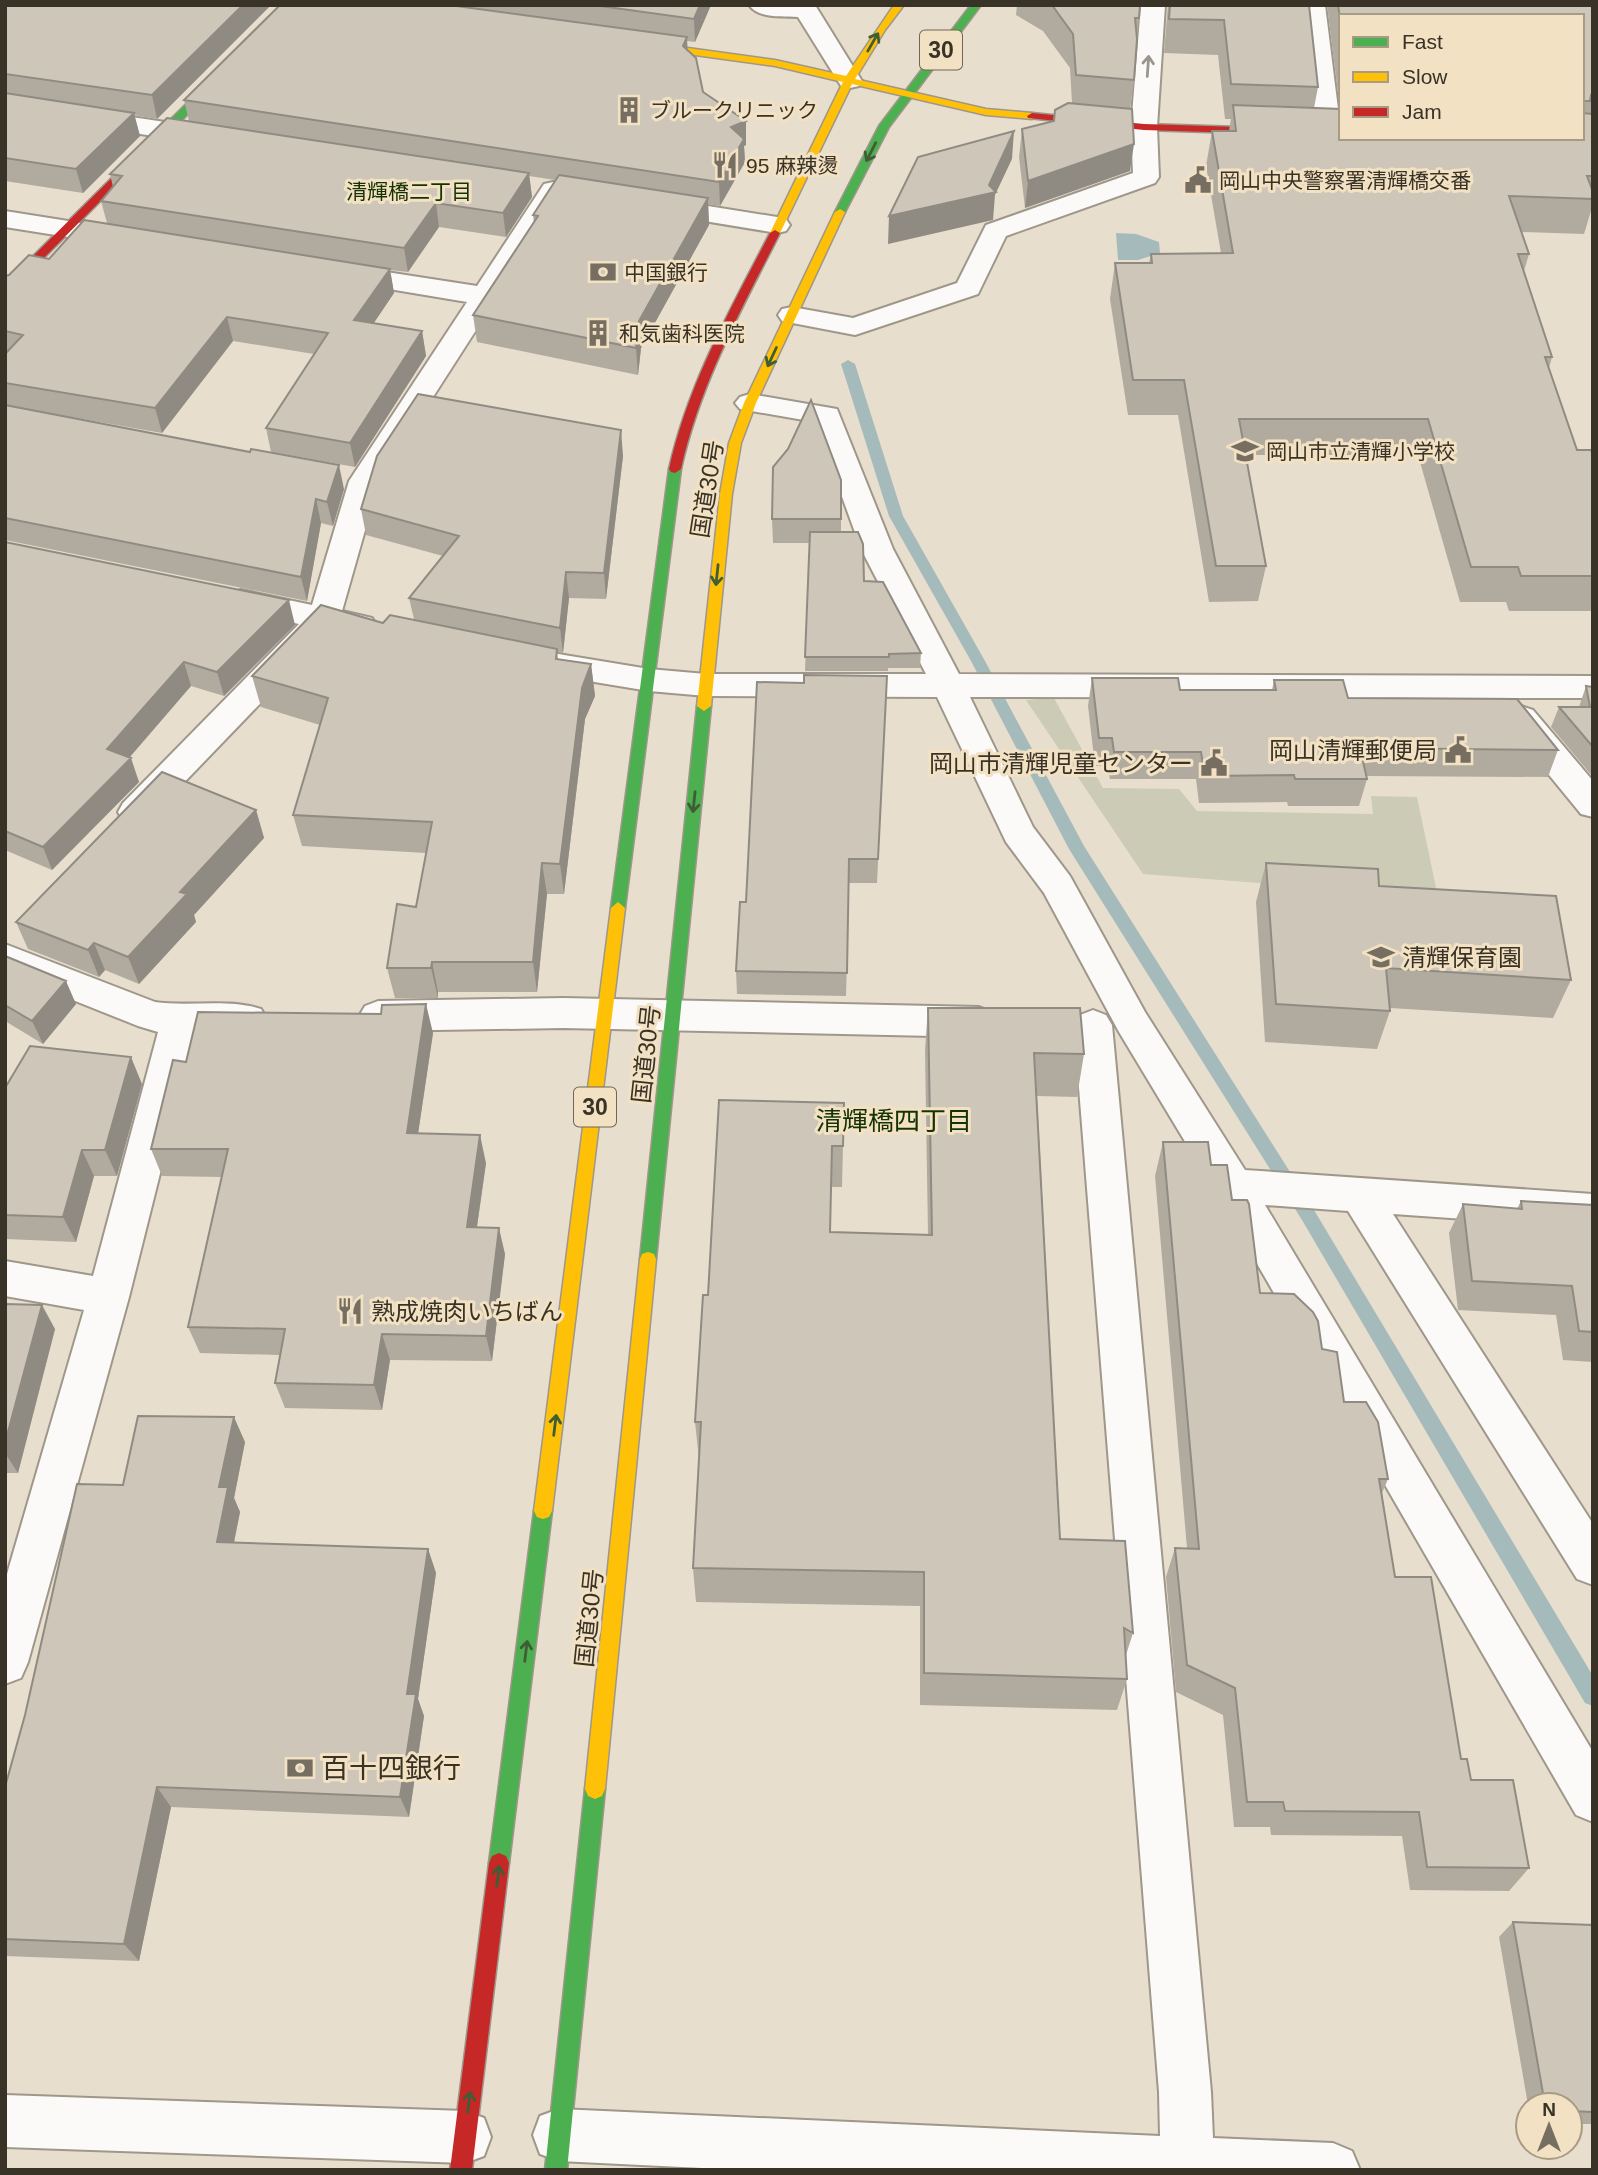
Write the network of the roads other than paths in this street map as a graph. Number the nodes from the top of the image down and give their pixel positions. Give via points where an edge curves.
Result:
1 (287, 5) edge
2 (761, 5) edge
3 (899, 5) edge
4 (976, 5) edge
5 (1153, 5) edge
6 (1313, 5) edge
7 (806, 7) edge
8 (624, 42) edge
9 (850, 81) junction
10 (906, 94) junction
11 (5, 105) edge
12 (1144, 127) junction
13 (166, 130) junction
14 (1334, 133) edge
15 (236, 141) edge
16 (526, 186) edge
17 (630, 202) edge
18 (5, 219) edge
19 (777, 225) junction
20 (67, 229) junction
21 (134, 240) edge
22 (309, 268) edge
23 (5, 291) edge
24 (484, 296) junction
25 (792, 315) junction
26 (750, 403) junction
27 (218, 596) edge
28 (324, 618) junction
29 (390, 632) edge
30 (509, 656) edge
31 (649, 680) junction
32 (706, 685) junction
33 (956, 685) junction
34 (1495, 687) junction
35 (1593, 687) edge
36 (1593, 805) edge
37 (111, 836) edge
38 (5, 958) edge
39 (607, 1014) junction
40 (673, 1015) junction
41 (345, 1017) edge
42 (278, 1018) edge
43 (180, 1020) junction
44 (1009, 1023) edge
45 (1096, 1024) junction
46 (1250, 1187) junction
47 (1345, 1193) junction
48 (1593, 1210) edge
49 (5, 1278) edge
50 (108, 1297) junction
51 (1593, 1564) edge
52 (9, 1634) edge
53 (1593, 1798) edge
54 (5, 2122) edge
55 (463, 2153) edge
56 (558, 2153) edge
57 (1187, 2166) edge
58 (1333, 2170) edge

1 - 13 main road
2 - 7 street via 771,9
9 -> 3 main road, 国道30号 / 30
4 - 10 main road, 国道30号 / 30
12 -> 5 street
6 - 14 street
7 - 9 street
8 - 9 main road via 775,63
9 - 10 main road
9 - 19 main road, 国道30号 / 30
10 - 12 main road via 986,112
10 -> 25 main road, 国道30号 / 30 via 878,138
11 - 13 street
12 - 14 main road
12 - 25 street via 1146,177 995,231 968,288 855,327
13 - 15 street
13 - 20 main road
16 - 24 street via 566,192
17 - 19 street
18 - 20 street
19 - 31 main road, 国道30号 / 30 via 697,391 681,435
20 - 21 street
20 - 23 main road
22 - 24 street
24 - 28 street via 351,478
25 -> 26 main road, 国道30号 / 30
26 -> 32 main road, 国道30号 / 30 via 735,443 726,494
26 - 33 street via 827,415 877,549
27 - 28 street
28 - 29 street
28 - 37 street
30 - 31 street
31 - 32 street
31 - 39 main road, 国道30号 / 30
32 - 33 street
32 -> 40 main road, 国道30号 / 30
33 - 34 street
33 - 45 street via 1018,833 1057,885
34 - 35 street
34 - 36 street
38 - 43 street via 151,1016
39 - 40 street
39 - 41 street
55 -> 39 main road, 国道30号 / 30
40 - 44 street
40 - 56 main road, 国道30号 / 30
42 - 43 street
43 - 50 street
45 - 46 street
45 - 57 street via 1185,2092
46 - 47 street
46 - 53 street
47 - 48 street
47 - 51 street
49 - 50 street
50 - 52 street
54 - 55 street
56 - 57 street
57 - 58 street

